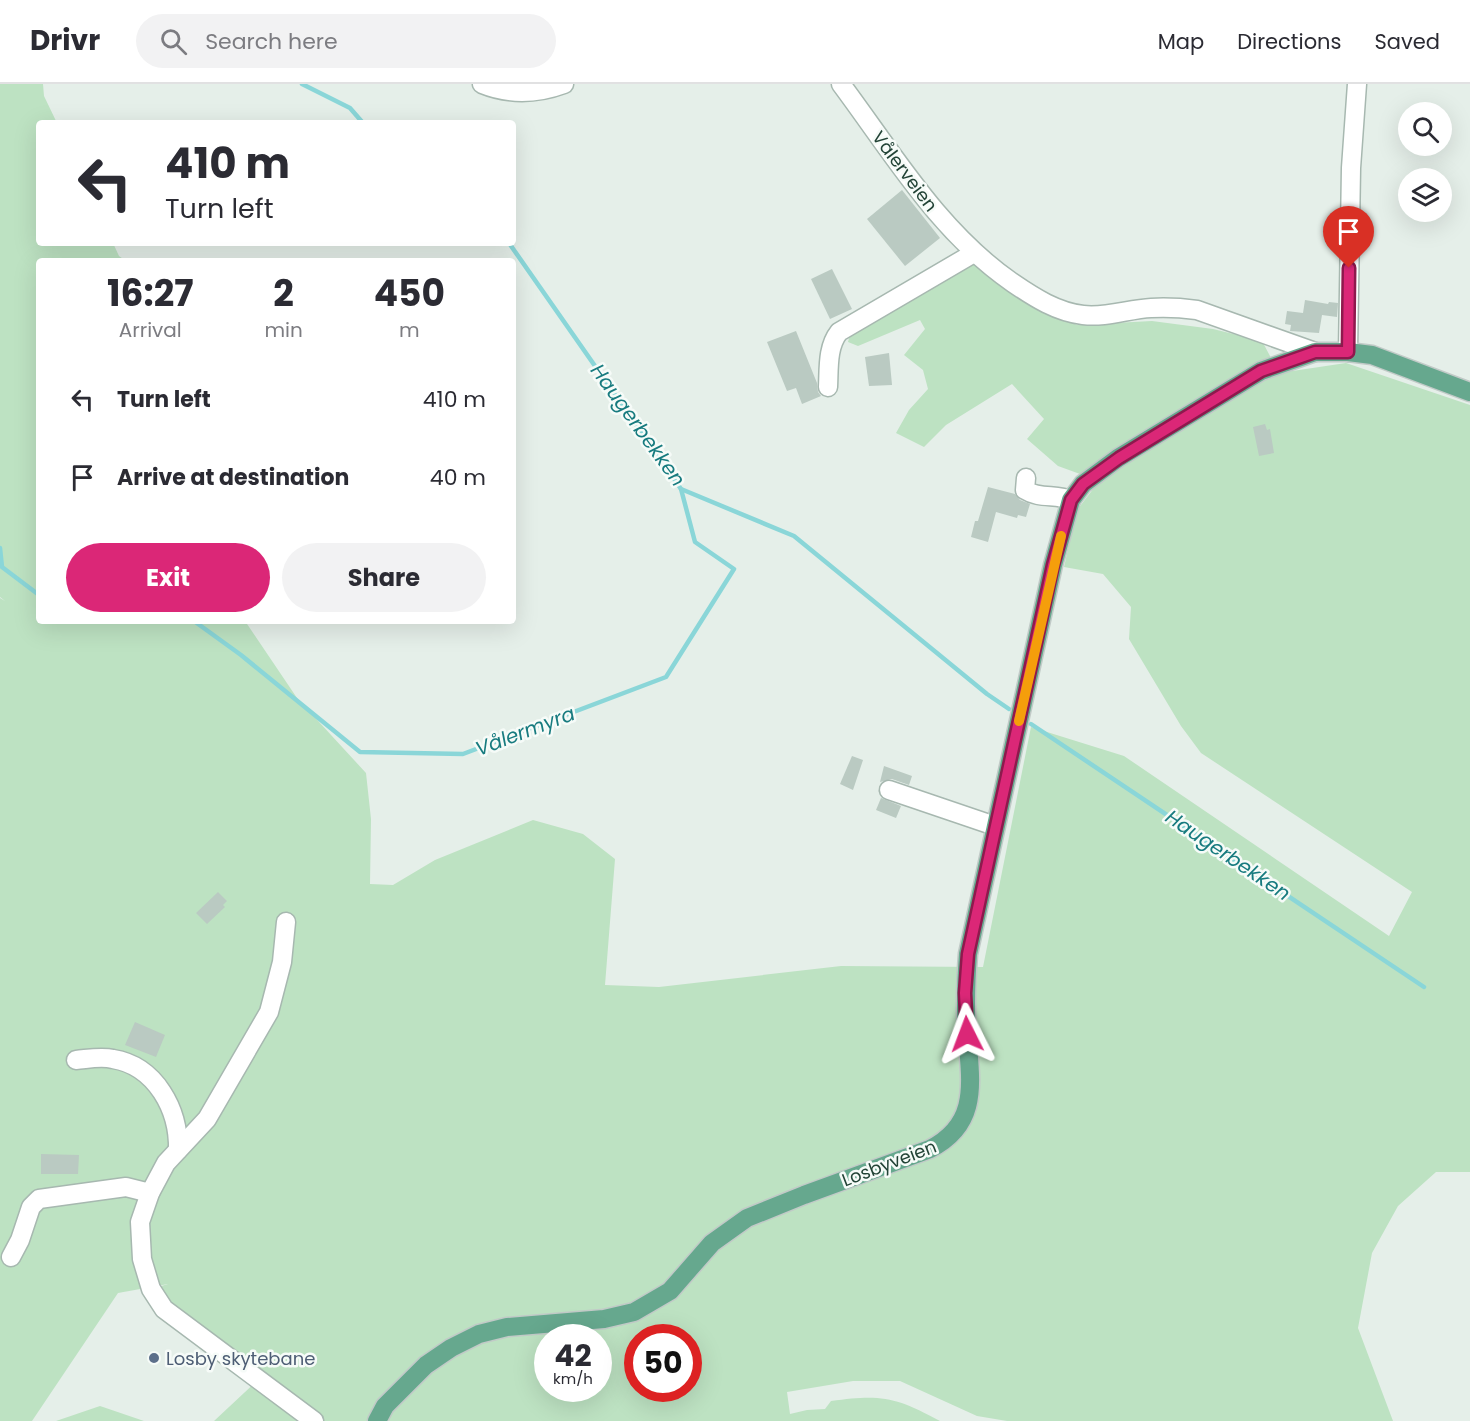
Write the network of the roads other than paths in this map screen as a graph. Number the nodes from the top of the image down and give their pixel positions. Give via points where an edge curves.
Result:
1 (482, 84) edge
2 (564, 84) edge
3 (841, 84) edge
4 (1357, 84) edge
5 (974, 253) junction
6 (1315, 352) junction
7 (1348, 352) junction
8 (828, 387) dead end
9 (1470, 392) edge
10 (1026, 478) dead end
11 (1071, 500) junction
12 (888, 790) dead end
13 (995, 826) junction
14 (286, 922) dead end
15 (76, 1060) dead end
16 (178, 1150) junction
17 (150, 1192) junction
18 (11, 1257) dead end
19 (314, 1421) edge
20 (377, 1421) edge

1 - 2 street via 520,93
3 - 5 street, Vålerveien via 934,210
4 - 7 street via 1351,168
5 - 6 street, Vålerveien via 1036,299 1063,310 1101,315 1150,308 1197,310
5 - 8 street via 839,332 830,350
6 - 7 main road, Losbyveien
6 - 11 main road, Losbyveien via 1251,377 1119,458 1083,484
7 - 9 main road, Losbyveien via 1372,355
10 - 11 street via 1027,492
11 - 13 main road, Losbyveien
12 - 13 street
13 - 20 main road, Losbyveien via 968,954 965,993 971,1084 967,1110 958,1128 930,1149 747,1218 712,1243 670,1291 634,1312 604,1319 507,1327 479,1334 451,1348 426,1365 385,1406
14 - 16 street via 282,962 268,1012 207,1119
15 - 16 street via 114,1059 146,1074 158,1086 171,1110
16 - 17 street
17 - 18 street via 126,1187 39,1199 31,1207
17 - 19 street via 140,1222 142,1260 164,1309

